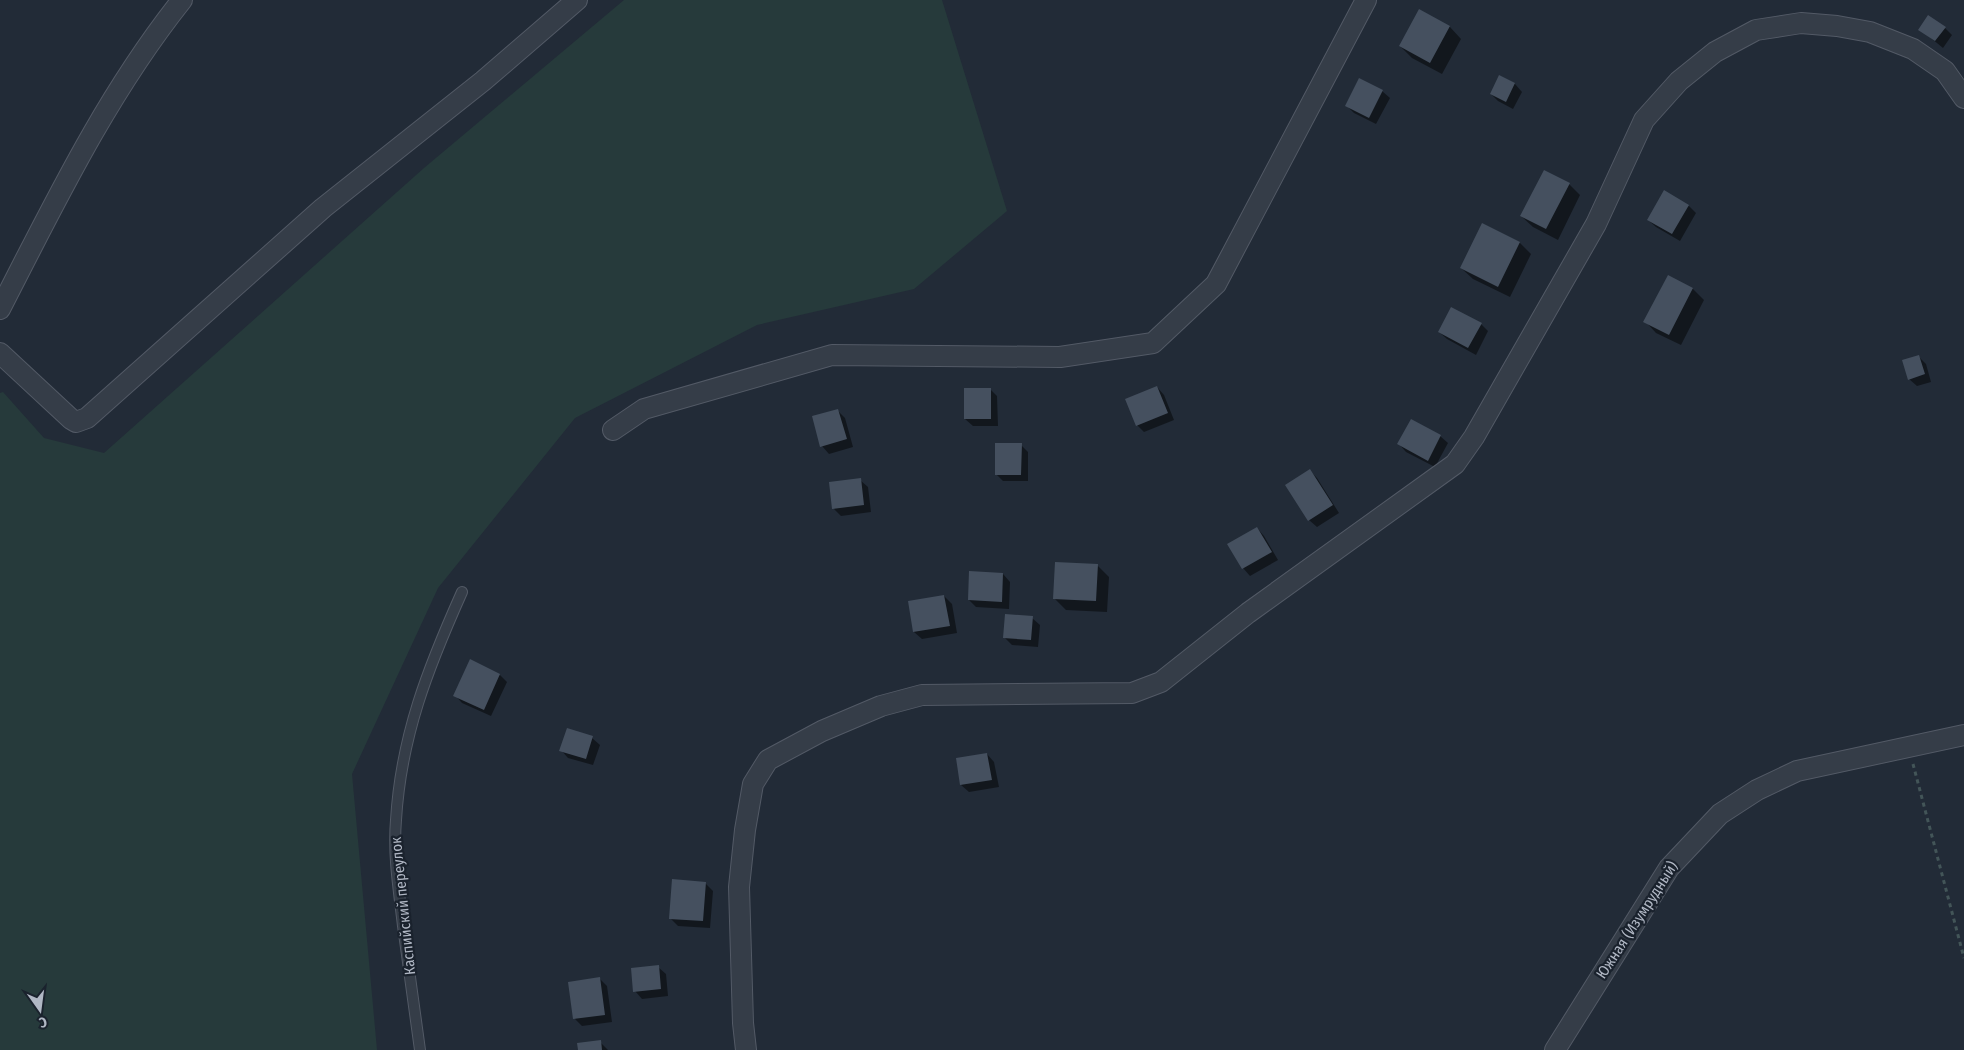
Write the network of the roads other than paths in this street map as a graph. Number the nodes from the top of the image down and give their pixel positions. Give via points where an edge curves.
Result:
1 (182, 0) edge
2 (577, 0) edge
3 (1366, 0) edge
4 (1964, 98) edge
5 (0, 309) edge
6 (0, 353) edge
7 (613, 430) dead end
8 (462, 592) dead end
9 (1964, 735) edge
10 (420, 1050) edge
11 (746, 1050) edge
12 (1554, 1050) edge

1 - 5 street via 157,32 82,151
2 - 6 street via 483,81 323,208 87,418 76,422 71,419
3 - 7 street via 1216,284 1153,343 1060,356 832,356 644,408
4 - 11 street via 1945,71 1913,49 1870,32 1801,23 1756,30 1724,48 1679,81 1644,120 1596,224 1474,438 1455,464 1248,613 1161,682 1132,693 922,695 881,706 822,731 768,760 753,784 739,887
8 - 10 lane, Каспийский переулок via 434,656 409,729 396,812 397,875
9 - 12 street, Южная (Изумрудный) via 1797,771 1757,790 1720,814 1669,868

